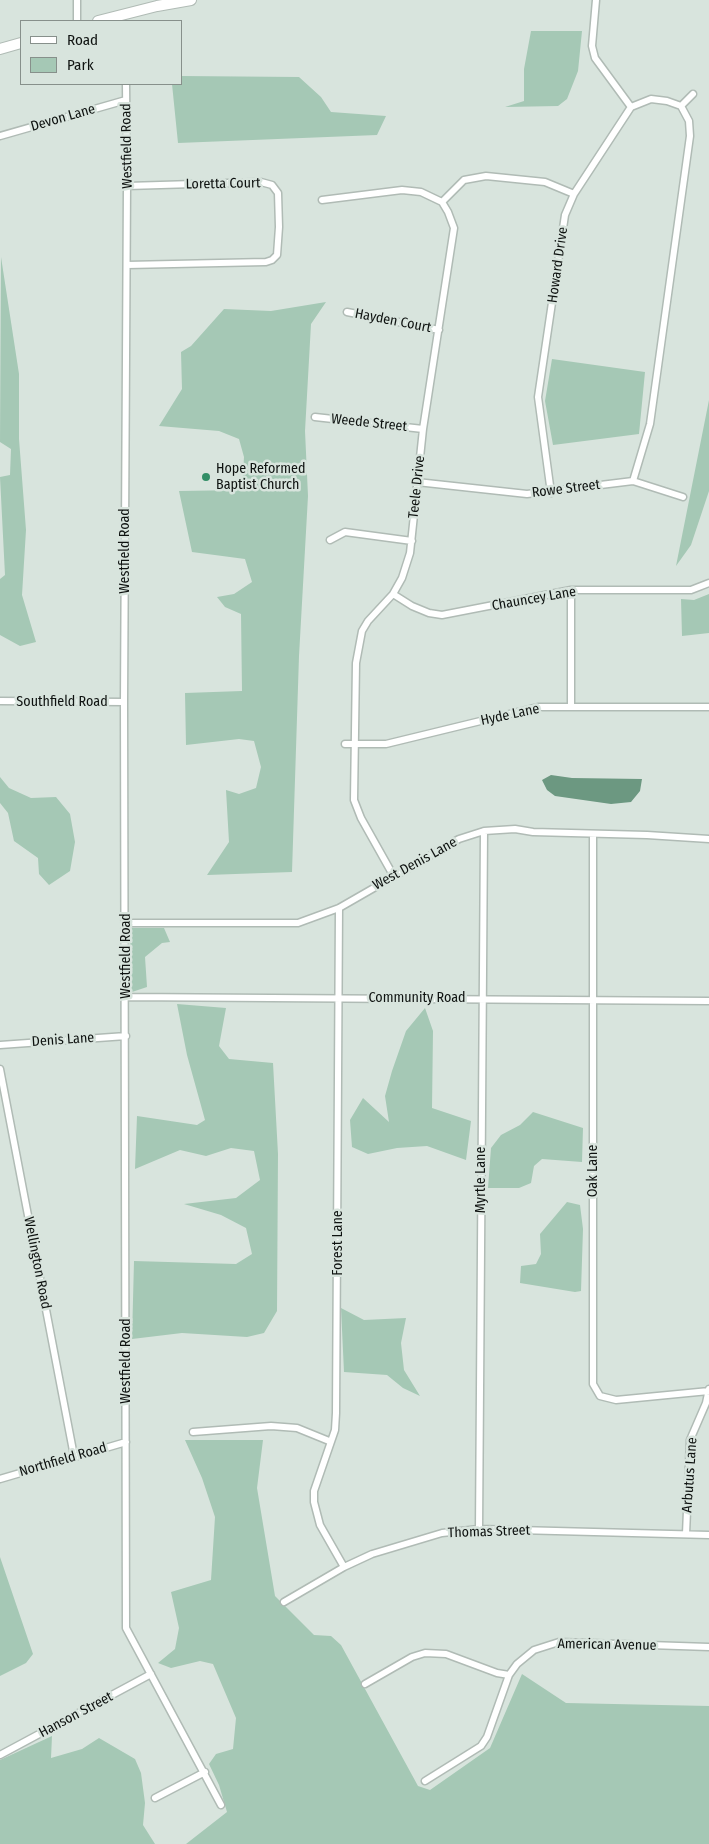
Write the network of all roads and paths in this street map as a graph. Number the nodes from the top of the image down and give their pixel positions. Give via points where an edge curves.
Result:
1 (78, 0) edge
2 (191, 0) edge
3 (596, 0) edge
4 (125, 18) edge
5 (77, 20) edge
6 (107, 20) edge
7 (20, 43) edge
8 (0, 49) edge
9 (126, 85) edge
10 (693, 94) dead end
11 (126, 100) junction
12 (681, 106) junction
13 (631, 107) junction
14 (0, 136) edge
15 (128, 186) junction
16 (574, 194) junction
17 (322, 200) dead end
18 (442, 202) junction
19 (127, 265) junction
20 (347, 312) dead end
21 (439, 330) junction
22 (314, 417) dead end
23 (423, 429) junction
24 (633, 481) junction
25 (417, 482) junction
26 (550, 492) junction
27 (682, 497) dead end
28 (330, 540) dead end
29 (412, 540) junction
30 (709, 583) edge
31 (571, 590) junction
32 (393, 594) junction
33 (0, 701) edge
34 (124, 702) junction
35 (571, 706) junction
36 (709, 707) edge
37 (345, 744) dead end
38 (354, 744) junction
39 (484, 831) junction
40 (593, 835) junction
41 (709, 840) edge
42 (393, 875) junction
43 (338, 908) junction
44 (126, 923) junction
45 (125, 997) junction
46 (339, 998) junction
47 (482, 998) junction
48 (593, 999) junction
49 (709, 1001) edge
50 (126, 1036) junction
51 (0, 1045) edge
52 (0, 1069) edge
53 (709, 1390) edge
54 (193, 1432) dead end
55 (329, 1441) junction
56 (126, 1442) junction
57 (74, 1456) junction
58 (0, 1478) edge
59 (479, 1529) junction
60 (686, 1534) junction
61 (709, 1535) edge
62 (344, 1567) junction
63 (284, 1602) dead end
64 (709, 1647) edge
65 (151, 1674) junction
66 (509, 1676) junction
67 (366, 1684) dead end
68 (0, 1756) edge
69 (205, 1772) junction
70 (425, 1781) dead end
71 (155, 1798) dead end
72 (221, 1805) dead end

1 - 5 street
2 - 4 main road
3 - 13 street via 592,46 595,58
4 - 6 main road
7 - 8 main road
9 - 11 street, Westfield Road
10 - 12 street
11 - 14 street, Devon Lane
11 - 15 street, Westfield Road
12 - 13 street via 651,99
12 - 24 street via 689,121 689,154 650,424
13 - 16 street, Howard Drive
15 - 19 street, Westfield Road
15 - 19 street, Loretta Court via 272,184 278,193 279,227 277,255 266,262
16 - 18 street via 545,182 486,176 464,180
16 - 26 street, Howard Drive via 563,226 538,397
17 - 18 street via 402,190 421,192
18 - 21 street, Teele Drive via 451,219 454,237
19 - 34 street, Westfield Road
20 - 21 street, Hayden Court
21 - 23 street, Teele Drive
22 - 23 street, Weede Street
23 - 25 street, Teele Drive
24 - 26 street, Rowe Street
24 - 27 street, Rowe Street
25 - 26 street, Rowe Street via 527,494
25 - 29 street, Teele Drive
28 - 29 street via 345,532
29 - 32 street, Teele Drive via 407,565
30 - 31 street, Chauncey Lane via 691,590
31 - 32 street, Chauncey Lane via 442,615 412,606
31 - 35 street
32 - 38 street, Teele Drive via 362,631 356,663
33 - 34 street, Southfield Road
34 - 44 street, Westfield Road
35 - 36 street, Hyde Lane
35 - 38 street, Hyde Lane via 538,707 394,742
37 - 38 street, Hyde Lane
38 - 42 street, Teele Drive via 354,800
39 - 40 street, West Denis Lane via 515,829
39 - 42 street, West Denis Lane via 458,839
39 - 47 street, Myrtle Lane
40 - 41 street, West Denis Lane
40 - 48 street, Oak Lane
42 - 43 street, West Denis Lane
43 - 44 street, West Denis Lane via 288,924
43 - 46 street, Forest Lane
44 - 45 street, Westfield Road
45 - 46 street, Community Road
45 - 50 street, Westfield Road
46 - 47 street, Community Road
46 - 55 street, Forest Lane via 336,1413 335,1430
47 - 48 street, Community Road
47 - 59 street, Myrtle Lane
48 - 49 street, Community Road
48 - 53 street, Oak Lane via 592,1384 600,1396 616,1400
50 - 51 street, Denis Lane
50 - 56 street, Westfield Road
52 - 57 street, Wellington Road
53 - 60 street, Arbutus Lane via 690,1440
54 - 55 street via 271,1426 297,1428
55 - 62 street, Forest Lane via 314,1502 320,1525
56 - 57 street, Northfield Road
56 - 65 street, Westfield Road via 126,1628
57 - 58 street, Northfield Road
59 - 60 street, Thomas Street
59 - 62 street, Thomas Street via 420,1538
60 - 61 street, Thomas Street
62 - 63 street, Thomas Street
64 - 66 street, American Avenue via 559,1642 534,1650 517,1664
65 - 68 street, Hanson Street
65 - 69 street, Westfield Road
66 - 67 street via 446,1654 431,1653 412,1657
66 - 70 street, American Avenue via 487,1738 481,1746
69 - 71 street
69 - 72 street, Westfield Road

